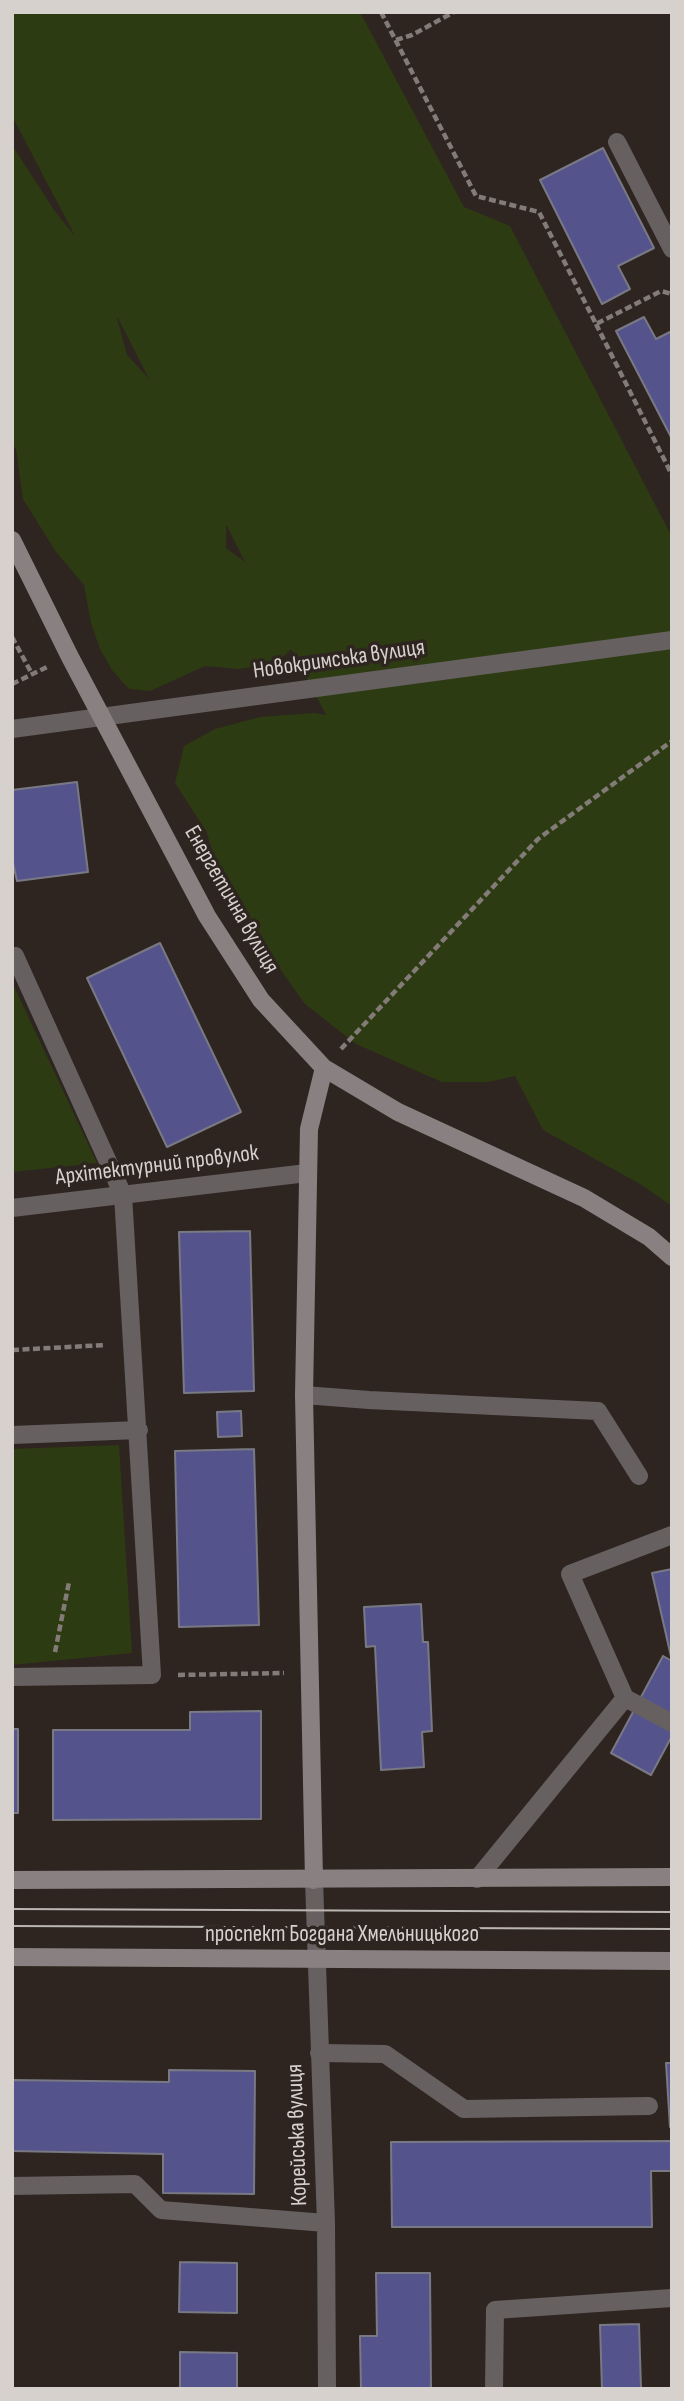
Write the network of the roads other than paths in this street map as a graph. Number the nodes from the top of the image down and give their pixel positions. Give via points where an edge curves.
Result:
1 (617, 142) dead end
2 (672, 249) edge
3 (12, 540) edge
4 (672, 640) edge
5 (102, 717) junction
6 (12, 729) edge
7 (12, 956) edge
8 (324, 1068) junction
9 (307, 1173) junction
10 (123, 1195) junction
11 (12, 1208) edge
12 (672, 1257) edge
13 (304, 1395) junction
14 (139, 1430) junction
15 (12, 1435) edge
16 (639, 1476) dead end
17 (672, 1535) edge
18 (12, 1677) edge
19 (625, 1698) junction
20 (672, 1723) edge
21 (672, 1877) edge
22 (477, 1879) junction
23 (12, 1880) edge
24 (314, 1880) junction
25 (12, 1956) edge
26 (316, 1959) junction
27 (672, 1961) edge
28 (319, 2053) junction
29 (649, 2106) dead end
30 (12, 2186) edge
31 (326, 2223) junction
32 (672, 2298) edge
33 (327, 2389) edge
34 (494, 2389) edge

1 - 2 street
3 - 5 main road, Енергетична вулиця
4 - 5 street, Новокримська вулиця
5 - 6 street, Новокримська вулиця
5 - 8 main road, Енергетична вулиця via 233,959 261,1000
7 - 10 street
8 - 9 main road via 309,1129
8 - 12 main road, Енергетична вулиця via 398,1112 584,1198 649,1237
9 - 10 street, Архітектурний провулок
9 - 13 main road
10 - 11 street, Архітектурний провулок
10 - 14 street
13 - 16 street via 598,1410
13 - 24 main road
14 - 15 street
14 - 18 street via 152,1675
17 - 19 street via 570,1574
19 - 20 street
19 - 22 street
21 - 22 main road
22 - 24 main road
23 - 24 main road
24 - 26 street, Корейська вулиця
25 - 26 main road, проспект Богдана Хмельницького
26 - 27 main road, проспект Богдана Хмельницького
26 - 28 street, Корейська вулиця
28 - 29 street via 384,2054 464,2109
28 - 31 street, Корейська вулиця
30 - 31 street via 135,2184 161,2210
31 - 33 street, Корейська вулиця
32 - 34 street via 495,2310

